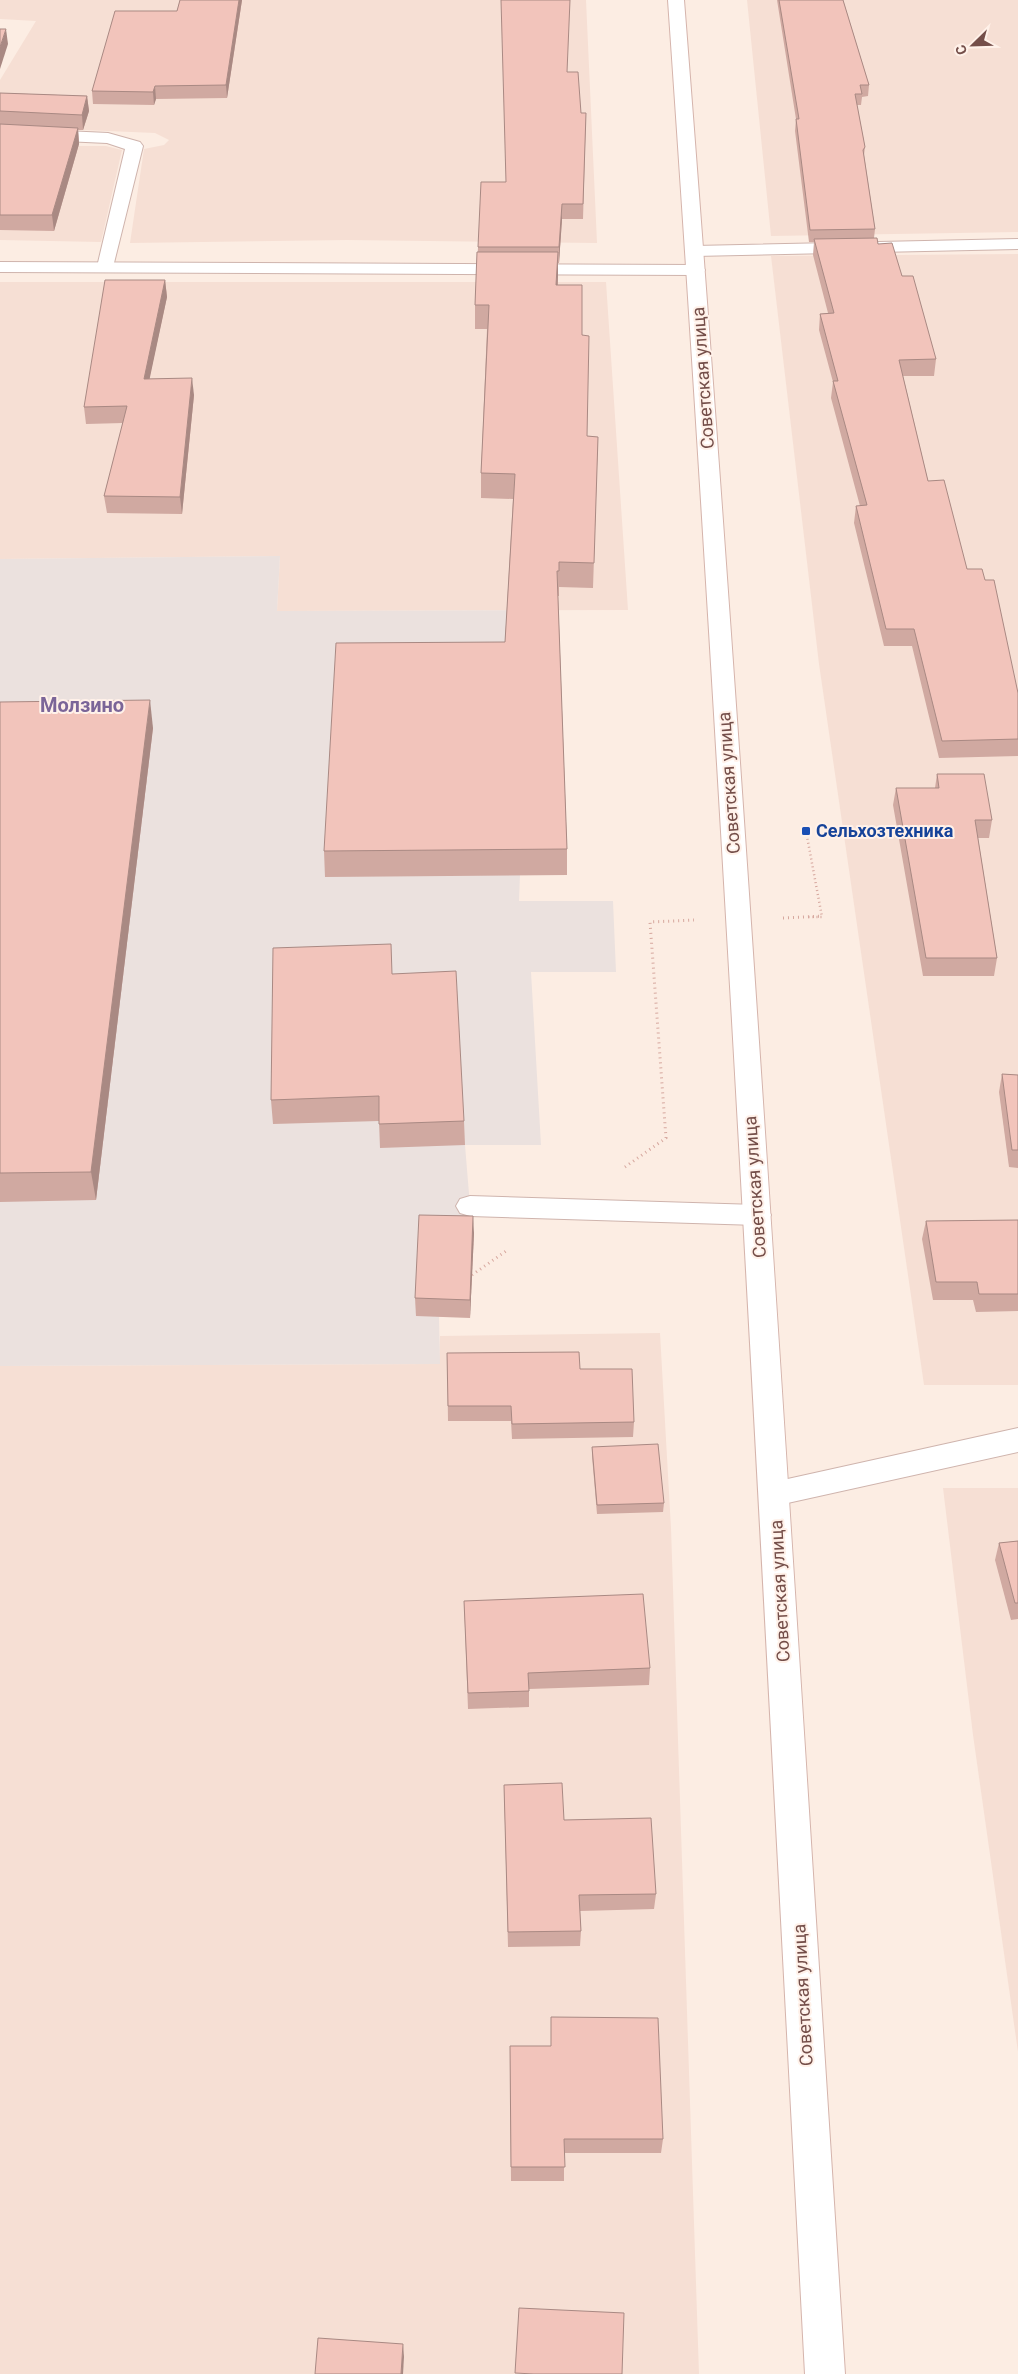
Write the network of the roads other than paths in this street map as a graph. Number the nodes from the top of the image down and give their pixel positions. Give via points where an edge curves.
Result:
1 (676, 0) edge
2 (0, 133) edge
3 (1018, 244) edge
4 (696, 260) junction
5 (0, 267) edge
6 (106, 267) junction
7 (470, 1206) dead end
8 (757, 1215) junction
9 (1018, 1440) edge
10 (774, 1494) junction
11 (825, 2374) edge

1 - 4 street, Советская улица
2 - 6 street via 108,138 134,146
3 - 4 street
4 - 6 street
4 - 8 street, Советская улица
5 - 6 street
7 - 8 street
8 - 10 street, Советская улица
9 - 10 street
10 - 11 street, Советская улица

